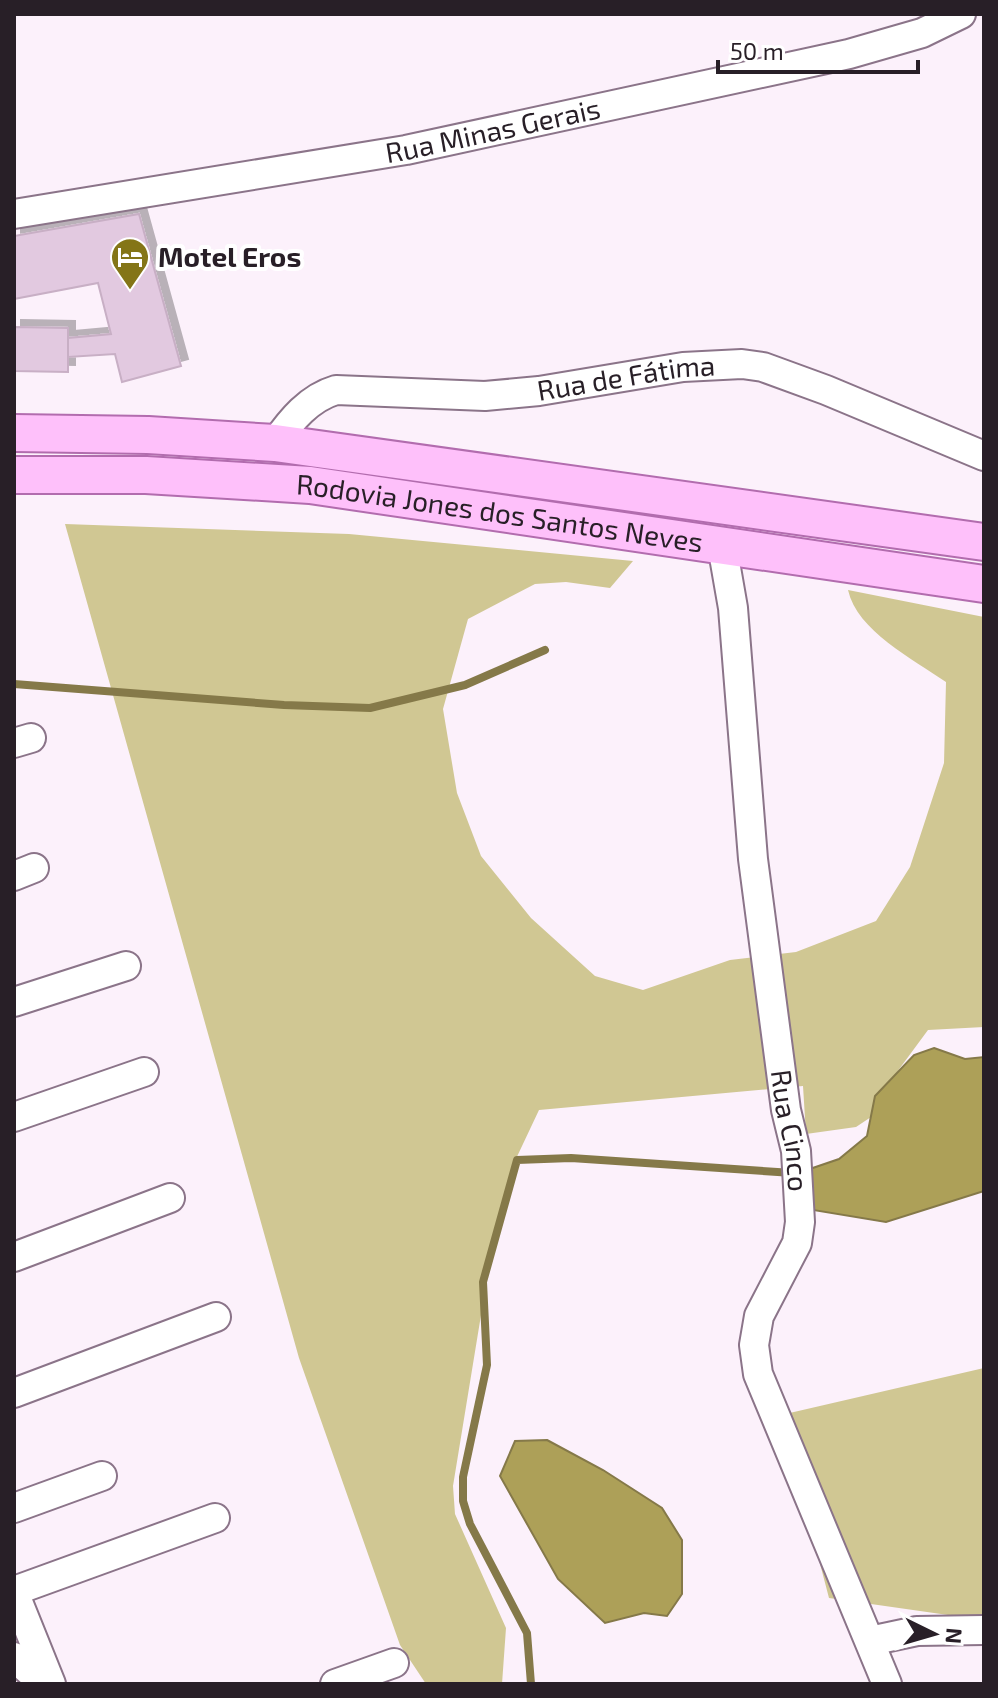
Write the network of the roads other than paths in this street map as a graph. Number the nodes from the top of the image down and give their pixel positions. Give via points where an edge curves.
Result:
1 (961, 14) edge
2 (14, 214) edge
3 (14, 433) edge
4 (275, 443) junction
5 (984, 456) edge
6 (14, 475) edge
7 (984, 542) edge
8 (722, 545) junction
9 (984, 584) edge
10 (126, 966) dead end
11 (14, 1002) edge
12 (144, 1072) dead end
13 (14, 1117) edge
14 (170, 1198) dead end
15 (14, 1257) edge
16 (216, 1317) dead end
17 (14, 1393) edge
18 (102, 1476) dead end
19 (14, 1508) edge
20 (215, 1518) dead end
21 (14, 1592) edge
22 (984, 1630) edge
23 (870, 1641) junction
24 (14, 1657) edge
25 (394, 1663) dead end
26 (44, 1684) edge
27 (51, 1684) edge
28 (335, 1684) edge
29 (887, 1684) edge

1 - 2 street, Rua Minas Gerais via 922,33 849,54 406,150
3 - 4 main road, Rodovia Jones dos Santos Neves
4 - 5 street, Rua de Fátima via 290,420 336,390 485,396 719,363 763,367
4 - 7 main road, Rodovia Jones dos Santos Neves
6 - 8 main road, Rodovia Jones dos Santos Neves via 146,475 310,485
8 - 9 main road, Rodovia Jones dos Santos Neves
8 - 23 street, Rua Cinco via 733,608 753,859 796,1151 800,1222 797,1243 759,1316 756,1360
10 - 11 street
12 - 13 street
14 - 15 street
16 - 17 street
18 - 19 street
20 - 21 street
21 - 27 street
22 - 23 street via 917,1631
23 - 29 street, Rua Cinco
24 - 26 street
25 - 28 street

